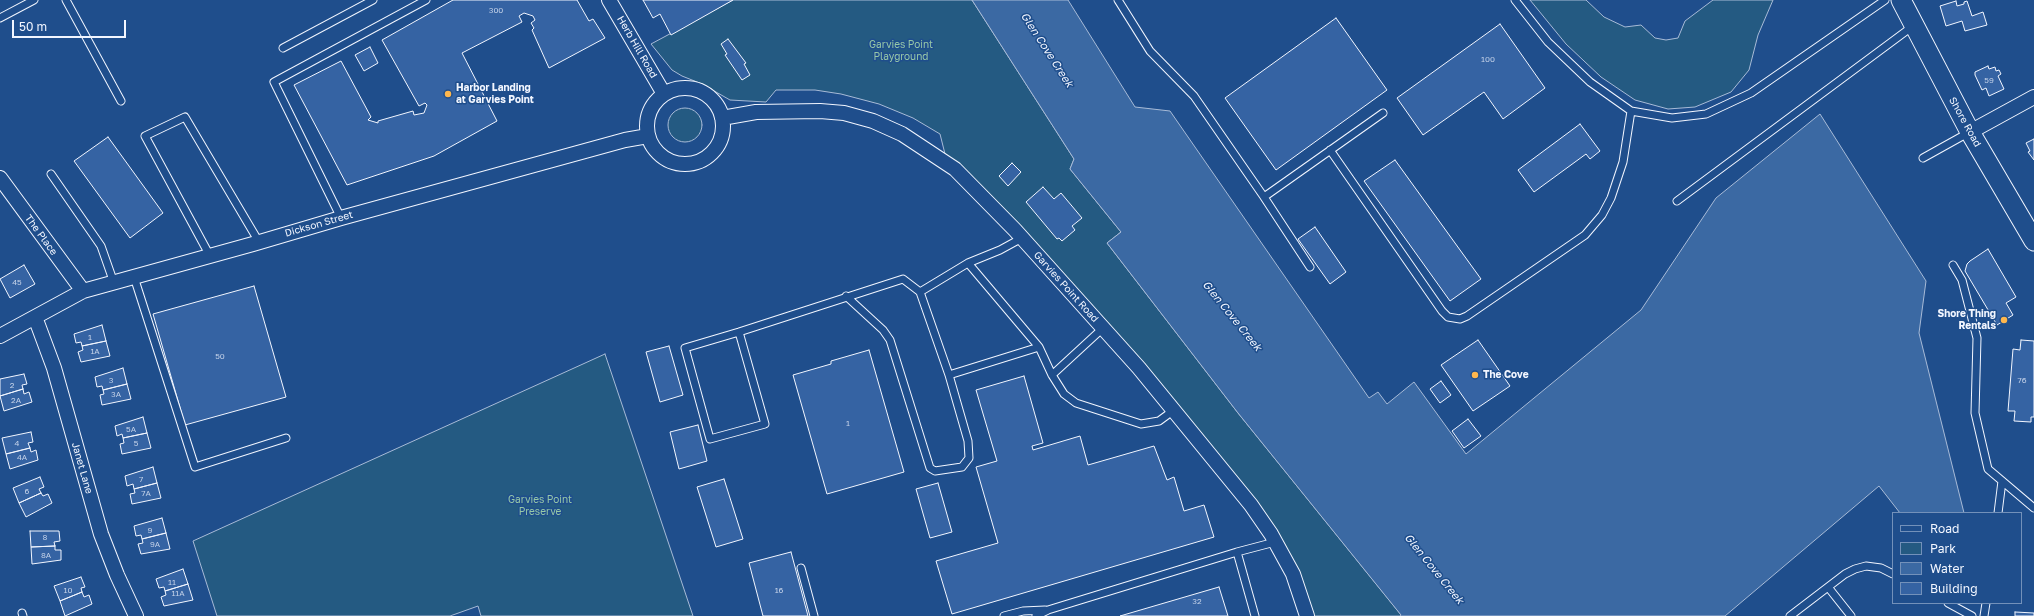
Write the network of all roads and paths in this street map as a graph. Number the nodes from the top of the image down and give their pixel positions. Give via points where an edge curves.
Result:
1 (34, 0) edge
2 (66, 0) edge
3 (373, 0) edge
4 (426, 0) edge
5 (609, 0) edge
6 (1118, 0) edge
7 (1515, 0) edge
8 (1884, 0) edge
9 (1901, 0) edge
10 (0, 18) edge
11 (1913, 26) junction
12 (283, 48) dead end
13 (664, 94) junction
14 (2034, 97) edge
15 (121, 101) dead end
16 (1631, 111) junction
17 (1383, 113) dead end
18 (722, 118) junction
19 (1970, 132) junction
20 (648, 136) junction
21 (1330, 150) junction
22 (1923, 158) dead end
23 (51, 174) dead end
24 (0, 178) edge
25 (1264, 197) junction
26 (1677, 201) dead end
27 (341, 218) junction
28 (1022, 238) junction
29 (2034, 241) edge
30 (259, 242) junction
31 (210, 256) junction
32 (968, 263) junction
33 (1953, 265) dead end
34 (1310, 267) dead end
35 (134, 277) junction
36 (114, 283) junction
37 (83, 291) junction
38 (920, 292) junction
39 (846, 296) junction
40 (35, 317) junction
41 (1103, 328) junction
42 (739, 332) junction
43 (0, 336) edge
44 (1039, 347) junction
45 (949, 376) junction
46 (1052, 376) junction
47 (1174, 410) junction
48 (286, 438) dead end
49 (2002, 481) junction
50 (2034, 508) edge
51 (1998, 512) edge
52 (1275, 542) junction
53 (1237, 552) junction
54 (801, 568) dead end
55 (1892, 574) edge
56 (1828, 587) junction
57 (1950, 604) edge
58 (1986, 604) edge
59 (1048, 610) junction
60 (136, 616) edge
61 (814, 616) edge
62 (1004, 616) edge
63 (1036, 616) edge
64 (1255, 616) edge
65 (1307, 616) edge
66 (1791, 616) edge
67 (1851, 616) edge
68 (1972, 616) edge
69 (1984, 616) edge

1 - 10 lane
2 - 15 lane
3 - 12 lane
4 - 27 lane via 274,82
5 - 13 street, Herb Hill Road
6 - 25 lane via 1150,51 1194,96
7 - 16 lane via 1548,42 1590,82
8 - 16 lane via 1751,93 1706,114 1672,118
9 - 11 main road, Shore Road
11 - 19 main road, Shore Road
11 - 26 lane
13 - 18 street via 676,89 689,88 702,92 711,98
13 - 20 street via 649,114
14 - 19 street
16 - 21 lane via 1623,162 1602,215 1584,234 1460,319 1448,316 1442,311
17 - 21 lane
18 - 20 street via 723,131 719,144 711,154 700,161 687,164 669,160 654,148
18 - 28 street, Garvies Point Road via 756,112 820,111 844,113 873,121 902,134 955,169
19 - 22 lane
19 - 29 main road, Shore Road
20 - 27 street, Dickson Street
21 - 25 lane
23 - 36 lane via 101,246
24 - 37 street, The Place
25 - 34 lane
27 - 30 street, Dickson Street
28 - 32 lane
28 - 41 street, Garvies Point Road
30 - 31 street, Dickson Street
30 - 31 lane via 185,117 145,136
31 - 35 street, Dickson Street
32 - 38 lane
32 - 44 lane
33 - 49 lane via 1962,280 1977,338 1975,413 1988,469
35 - 36 street, Dickson Street
35 - 48 lane via 195,467
36 - 37 street, Dickson Street
37 - 40 street, Dickson Street
38 - 39 lane via 903,279
38 - 45 lane
39 - 42 lane
39 - 45 lane via 890,340 930,468 935,471 962,467 969,458 968,441
40 - 43 street, Dickson Street
40 - 60 street, Janet Lane via 54,368 101,534 116,575
41 - 46 lane
41 - 47 street, Garvies Point Road
42 - 42 lane via 765,424 710,439 685,348
44 - 45 lane
44 - 46 lane
46 - 47 lane via 1064,394 1076,403 1141,424 1159,421
47 - 52 street, Garvies Point Road via 1251,505
49 - 50 lane
49 - 51 lane
52 - 53 lane
52 - 65 street, Garvies Point Road via 1293,574
53 - 59 lane
53 - 64 lane
54 - 61 lane
55 - 56 lane via 1881,568 1866,566 1845,574
56 - 66 lane
56 - 67 lane
57 - 68 lane
58 - 69 lane
59 - 62 lane
59 - 63 lane

